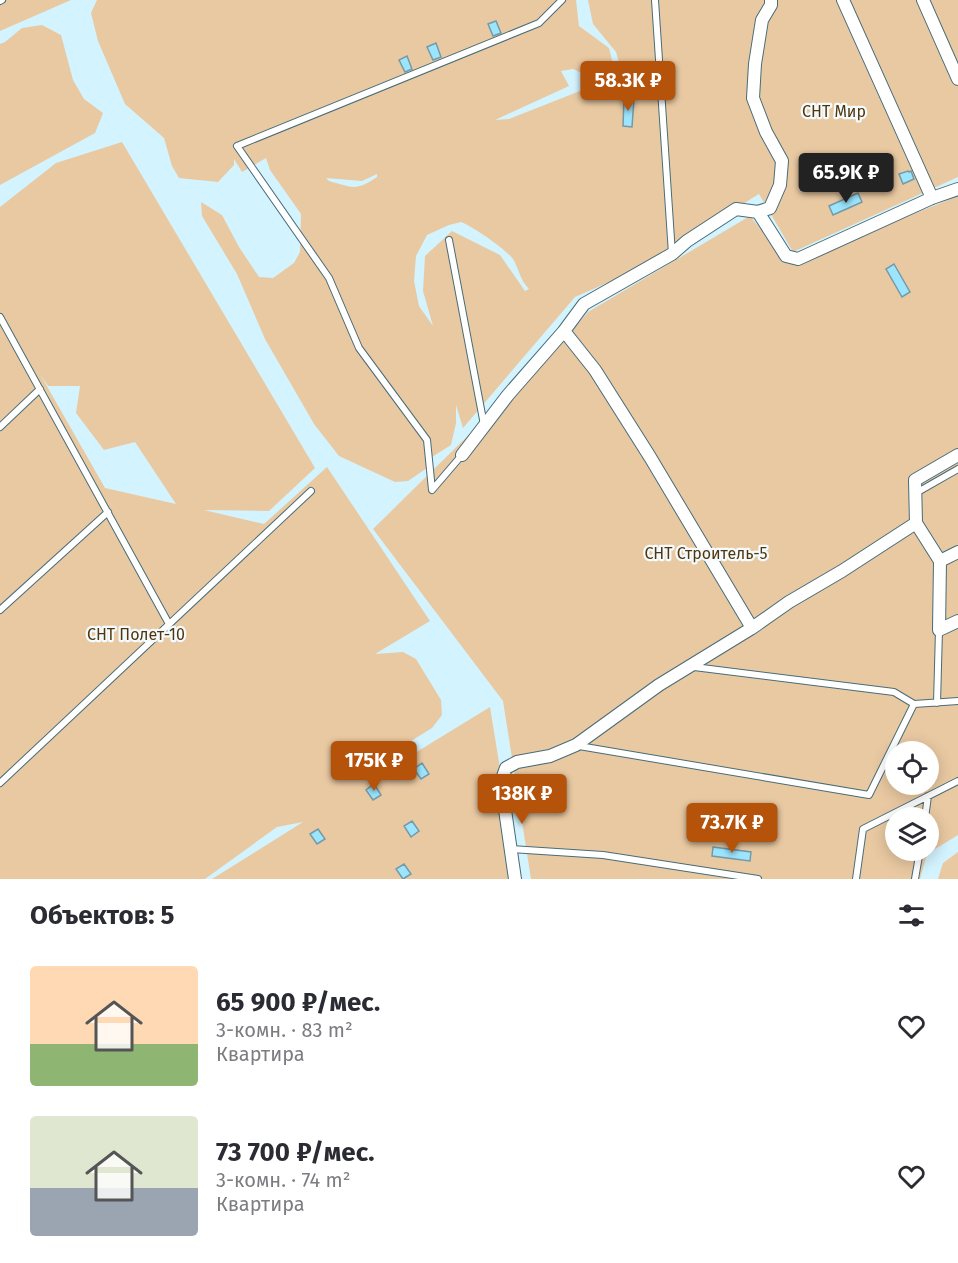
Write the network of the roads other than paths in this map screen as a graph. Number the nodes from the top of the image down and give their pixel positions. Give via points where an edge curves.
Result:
1 (562, 0) edge
2 (656, 0) edge
3 (771, 0) edge
4 (843, 0) edge
5 (923, 0) edge
6 (958, 79) edge
7 (958, 189) edge
8 (932, 198) junction
9 (758, 212) junction
10 (449, 240) dead end
11 (672, 254) junction
12 (0, 317) edge
13 (564, 331) junction
14 (40, 389) junction
15 (484, 426) junction
16 (0, 428) edge
17 (462, 455) joint
18 (958, 455) edge
19 (958, 469) edge
20 (311, 491) dead end
21 (916, 493) junction
22 (108, 512) junction
23 (916, 523) junction
24 (958, 552) edge
25 (940, 561) junction
26 (0, 610) edge
27 (958, 621) edge
28 (169, 624) junction
29 (752, 628) junction
30 (939, 630) junction
31 (690, 666) junction
32 (958, 701) edge
33 (937, 703) junction
34 (914, 704) junction
35 (576, 745) junction
36 (958, 781) edge
37 (0, 783) edge
38 (928, 796) junction
39 (926, 807) edge
40 (510, 849) junction
41 (918, 861) edge
42 (515, 879) edge
43 (758, 879) edge
44 (856, 879) edge
45 (915, 879) edge

1 - 17 lane via 539,23 237,146 329,278 359,348 427,440 432,490
2 - 11 lane
3 - 9 street via 762,20 753,98 782,160 780,184 770,208
4 - 8 street
5 - 6 street
7 - 8 street
8 - 9 street via 798,259 786,256
9 - 11 street via 736,209
10 - 15 lane
11 - 13 street via 584,304
12 - 14 lane
13 - 15 street
13 - 29 street via 595,370
14 - 16 lane
14 - 22 lane
15 - 17 street
18 - 21 street via 915,480
19 - 21 lane
20 - 28 lane
21 - 23 street
22 - 26 lane
22 - 28 lane
23 - 25 street
23 - 29 street
24 - 25 street
25 - 30 street
27 - 30 street
28 - 37 lane
29 - 31 street
30 - 33 lane
31 - 34 lane via 894,692
31 - 35 street
32 - 33 lane
33 - 34 lane
34 - 35 lane via 869,795
35 - 40 street via 506,768 502,779
36 - 38 lane
38 - 39 lane
38 - 44 lane via 863,829
40 - 42 street
40 - 43 lane via 603,855
41 - 45 lane

